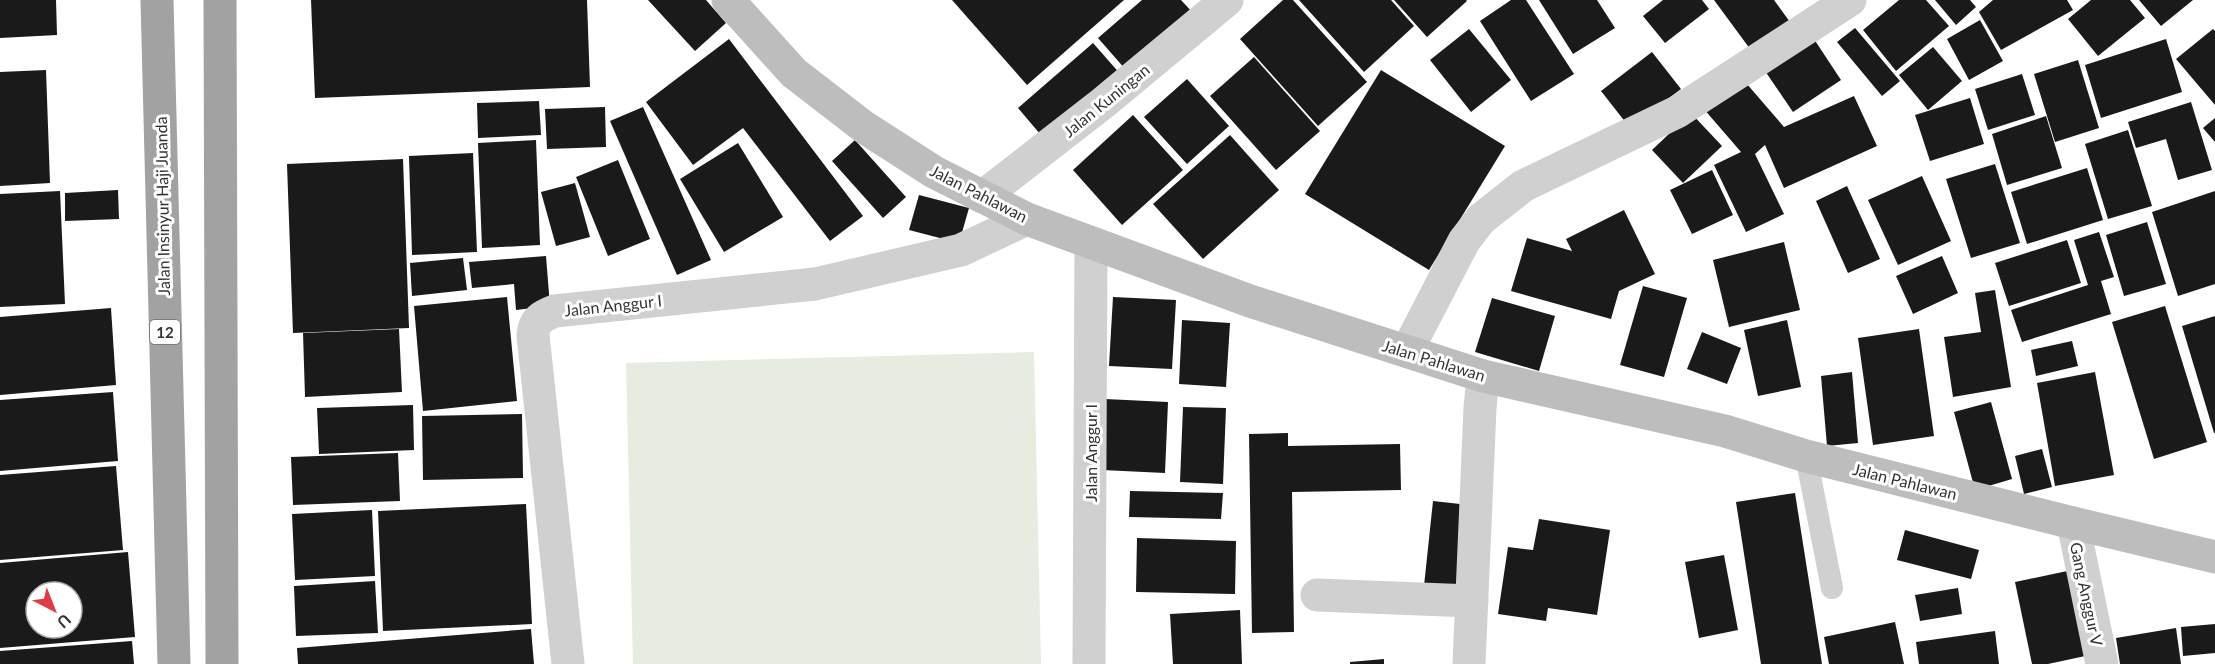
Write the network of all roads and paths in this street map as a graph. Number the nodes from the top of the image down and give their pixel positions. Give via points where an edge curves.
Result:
1 (157, 0) edge
2 (220, 0) edge
3 (728, 0) edge
4 (1227, 0) edge
5 (1850, 0) edge
6 (982, 197) junction
7 (1026, 219) junction
8 (1091, 243) junction
9 (1407, 351) junction
10 (1484, 376) junction
11 (1806, 456) junction
12 (2073, 524) junction
13 (2215, 557) edge
14 (1832, 588) dead end
15 (1317, 595) dead end
16 (1472, 601) junction
17 (174, 664) edge
18 (222, 664) edge
19 (568, 664) edge
20 (1089, 664) edge
21 (1469, 664) edge
22 (2102, 664) edge

1 - 17 highway, Jalan Insinyur Haji Juanda / 12
2 - 18 highway
3 - 6 main road, Jalan Pahlawan via 794,73 855,120 934,172
4 - 6 street, Jalan Kuningan
5 - 9 street via 1677,112 1523,186 1481,219 1464,241
6 - 7 main road, Jalan Pahlawan
7 - 8 main road, Jalan Pahlawan
7 - 19 street, Jalan Anggur I via 961,250 815,284 555,311 537,320 533,335
8 - 9 main road, Jalan Pahlawan via 1250,301
8 - 20 street, Jalan Anggur I
9 - 10 main road, Jalan Pahlawan
10 - 11 main road, Jalan Pahlawan via 1725,431
10 - 16 street
11 - 12 main road, Jalan Pahlawan
11 - 14 lane
12 - 13 main road, Jalan Pahlawan
12 - 22 street, Gang Anggur V
15 - 16 street
16 - 21 street

